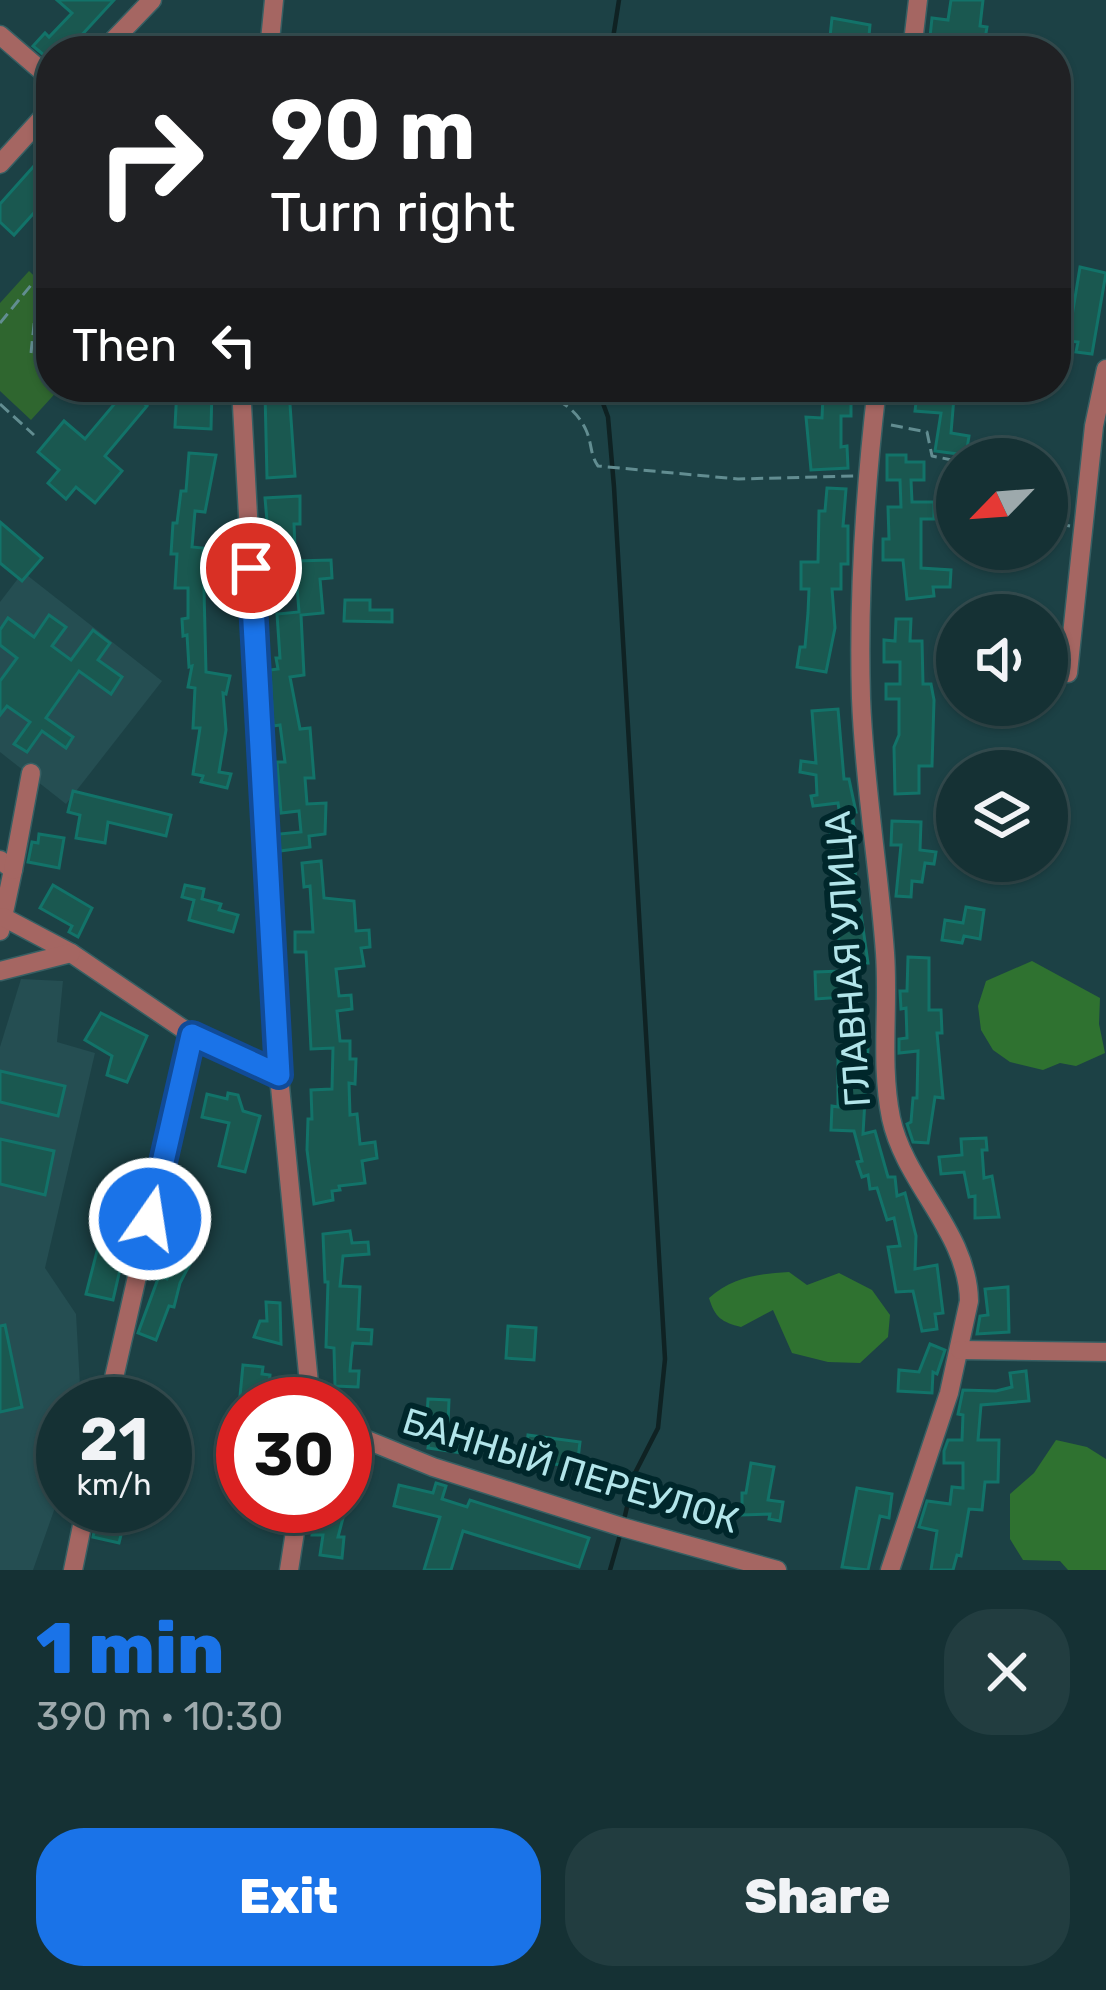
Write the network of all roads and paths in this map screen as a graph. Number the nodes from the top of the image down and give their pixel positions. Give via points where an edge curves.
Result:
1 (152, 0) edge
2 (274, 0) edge
3 (918, 0) edge
4 (0, 35) edge
5 (117, 36) edge
6 (270, 36) edge
7 (914, 36) edge
8 (36, 66) edge
9 (36, 124) edge
10 (0, 164) edge
11 (36, 290) edge
12 (36, 302) edge
13 (0, 323) edge
14 (31, 353) dead end
15 (1106, 369) edge
16 (243, 402) edge
17 (561, 402) edge
18 (875, 402) edge
19 (0, 404) edge
20 (873, 421) junction
21 (34, 434) dead end
22 (936, 457) edge
23 (868, 477) junction
24 (1068, 526) edge
25 (1083, 529) junction
26 (1068, 674) dead end
27 (32, 773) dead end
28 (6, 865) edge
29 (1, 924) edge
30 (71, 952) junction
31 (0, 971) edge
32 (192, 1035) junction
33 (279, 1075) junction
34 (960, 1350) junction
35 (1106, 1352) edge
36 (114, 1377) edge
37 (307, 1377) edge
38 (372, 1442) edge
39 (81, 1533) edge
40 (294, 1533) edge
41 (73, 1570) edge
42 (289, 1570) edge
43 (777, 1570) edge
44 (890, 1570) edge

1 - 5 street
2 - 6 street
3 - 7 street
4 - 8 street
9 - 10 street
11 - 13 path via 32,284
12 - 14 path
15 - 25 street
16 - 33 street
17 - 23 path via 585,428 598,466 738,479
18 - 20 street, ГЛАВНАЯ УЛИЦА
19 - 21 path
20 - 22 path via 927,432
20 - 23 street, ГЛАВНАЯ УЛИЦА
23 - 34 street, ГЛАВНАЯ УЛИЦА via 861,698 885,956 889,1101 896,1136 969,1287
24 - 25 path
25 - 26 street
27 - 28 street
28 - 29 street
29 - 30 street
30 - 31 street
30 - 32 street
32 - 33 street
32 - 36 street
33 - 37 street
34 - 35 street
34 - 44 street, ГЛАВНАЯ УЛИЦА
38 - 43 street, БАННЫЙ ПЕРЕУЛОК
39 - 41 street
40 - 42 street

